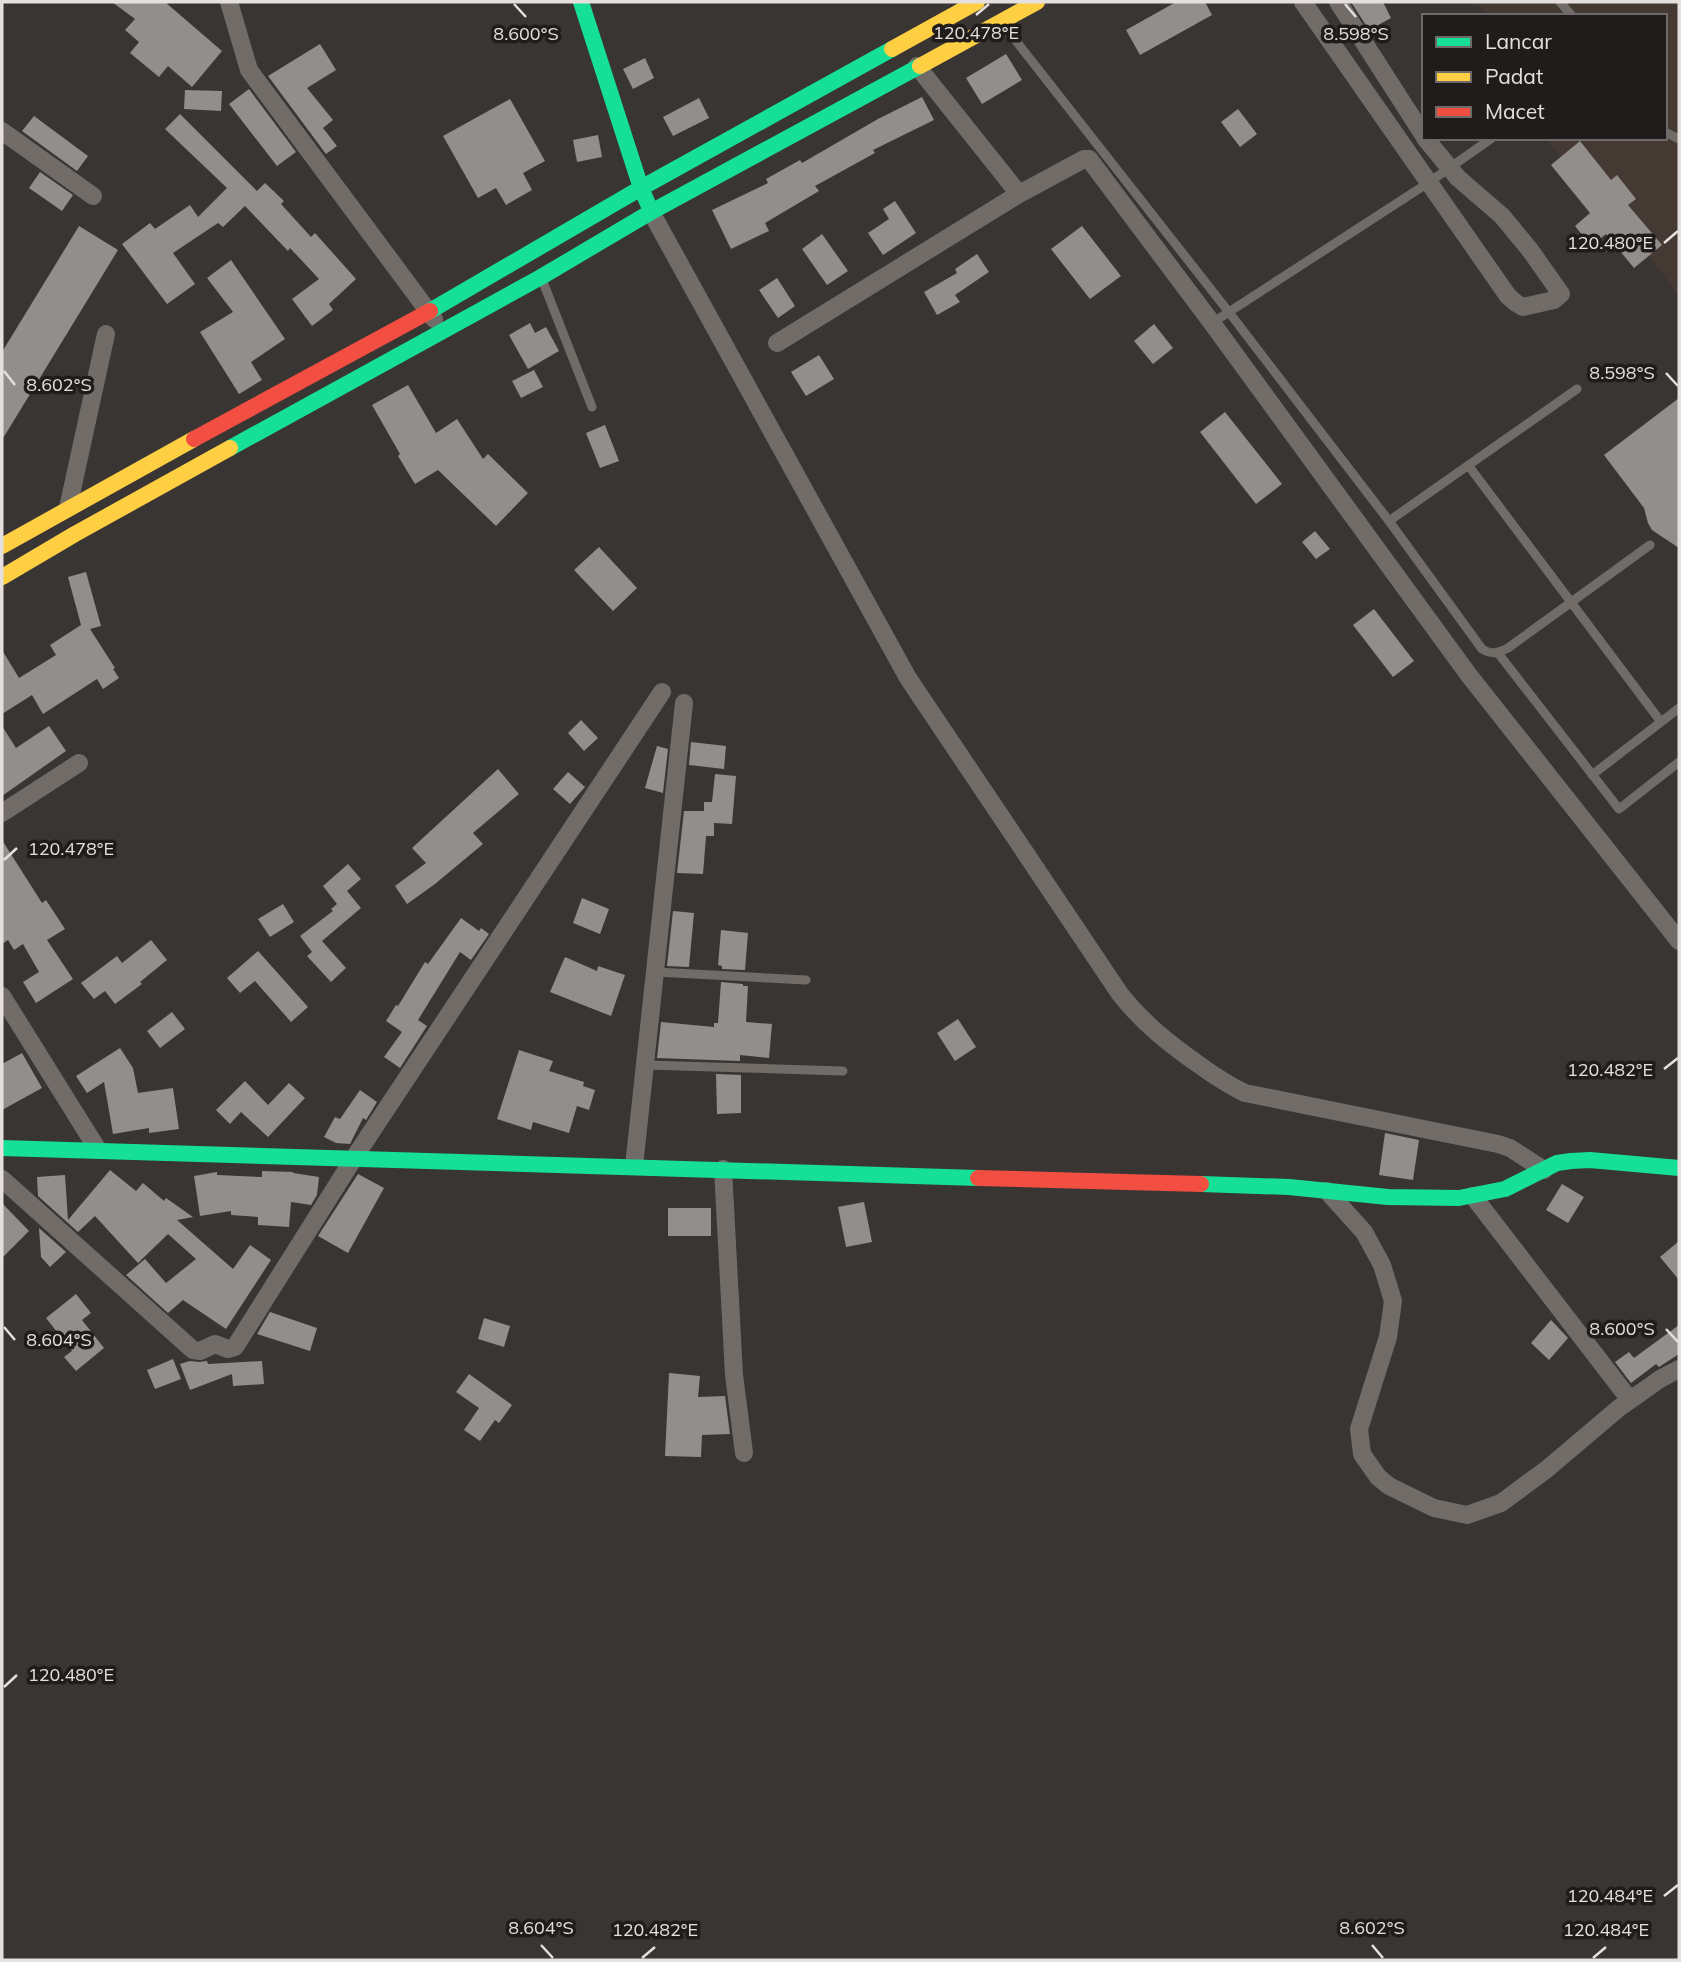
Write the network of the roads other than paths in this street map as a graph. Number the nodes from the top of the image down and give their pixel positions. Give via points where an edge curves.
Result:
1 (229, 2) edge
2 (580, 2) edge
3 (1037, 2) edge
4 (1303, 2) edge
5 (1338, 2) edge
6 (988, 10) edge
7 (917, 66) junction
8 (784, 108) junction
9 (2, 131) edge
10 (798, 132) junction
11 (1422, 134) edge
12 (1427, 140) edge
13 (1489, 140) edge
14 (1450, 168) junction
15 (1428, 183) junction
16 (641, 188) junction
17 (1019, 194) junction
18 (93, 196) dead end
19 (651, 212) junction
20 (541, 277) junction
21 (429, 312) junction
22 (1228, 312) junction
23 (1212, 323) junction
24 (443, 330) junction
25 (106, 334) dead end
26 (777, 343) dead end
27 (1577, 389) dead end
28 (592, 407) dead end
29 (1468, 465) junction
30 (68, 508) junction
31 (1388, 521) junction
32 (1650, 545) dead end
33 (2, 546) edge
34 (2, 577) edge
35 (1571, 603) junction
36 (1498, 653) junction
37 (662, 692) dead end
38 (684, 703) dead end
39 (1679, 708) edge
40 (1661, 722) junction
41 (1679, 762) edge
42 (79, 763) dead end
43 (1592, 775) junction
44 (2, 813) edge
45 (1679, 941) edge
46 (656, 972) junction
47 (806, 980) dead end
48 (2, 996) edge
49 (646, 1065) junction
50 (843, 1071) dead end
51 (2, 1148) edge
52 (98, 1150) junction
53 (354, 1158) junction
54 (634, 1166) junction
55 (1679, 1168) edge
56 (723, 1169) junction
57 (1544, 1170) junction
58 (2, 1179) edge
59 (1327, 1191) junction
60 (1473, 1196) junction
61 (1679, 1368) edge
62 (1630, 1400) junction
63 (744, 1453) dead end

1 - 21 street via 249,71
2 - 16 main road
3 - 6 main road
4 - 15 street
5 - 11 street
6 - 7 main road
6 - 8 main road
6 - 22 lane
7 - 10 main road
7 - 17 street
8 - 10 street
8 - 16 main road
9 - 18 street
10 - 19 main road
12 - 14 street
13 - 14 lane
14 - 15 lane
14 - 15 street via 1502,216 1530,250 1561,294 1554,300 1523,307 1508,296
15 - 22 lane
16 - 19 main road
16 - 21 main road
17 - 23 street via 1088,159
17 - 26 street
19 - 20 main road
19 - 57 street via 908,678 1133,1010 1163,1039 1245,1093 1498,1144
20 - 24 main road
20 - 28 lane
21 - 24 street
21 - 30 main road
22 - 23 lane
22 - 31 lane
23 - 45 street via 1468,674
24 - 34 main road
25 - 30 street
27 - 29 lane
29 - 31 lane
29 - 35 lane
30 - 33 main road
31 - 36 lane via 1482,649
32 - 35 lane
35 - 36 lane
35 - 40 lane
36 - 43 lane
37 - 53 street
38 - 46 street
39 - 40 lane
40 - 43 lane
41 - 43 lane via 1619,809
42 - 44 street
46 - 47 lane
46 - 49 street
48 - 52 street
49 - 50 lane
49 - 54 street
51 - 52 main road
52 - 53 main road
53 - 54 main road
53 - 58 street via 235,1347 215,1344 197,1352
54 - 56 main road
55 - 57 main road via 1590,1160 1557,1163
56 - 59 main road
56 - 63 street via 734,1376
57 - 60 main road via 1505,1189
59 - 60 main road via 1388,1197
59 - 62 street via 1364,1232 1394,1301 1388,1337 1359,1429 1363,1454 1390,1486 1434,1508 1467,1515 1485,1509 1501,1503
60 - 62 street
61 - 62 street

